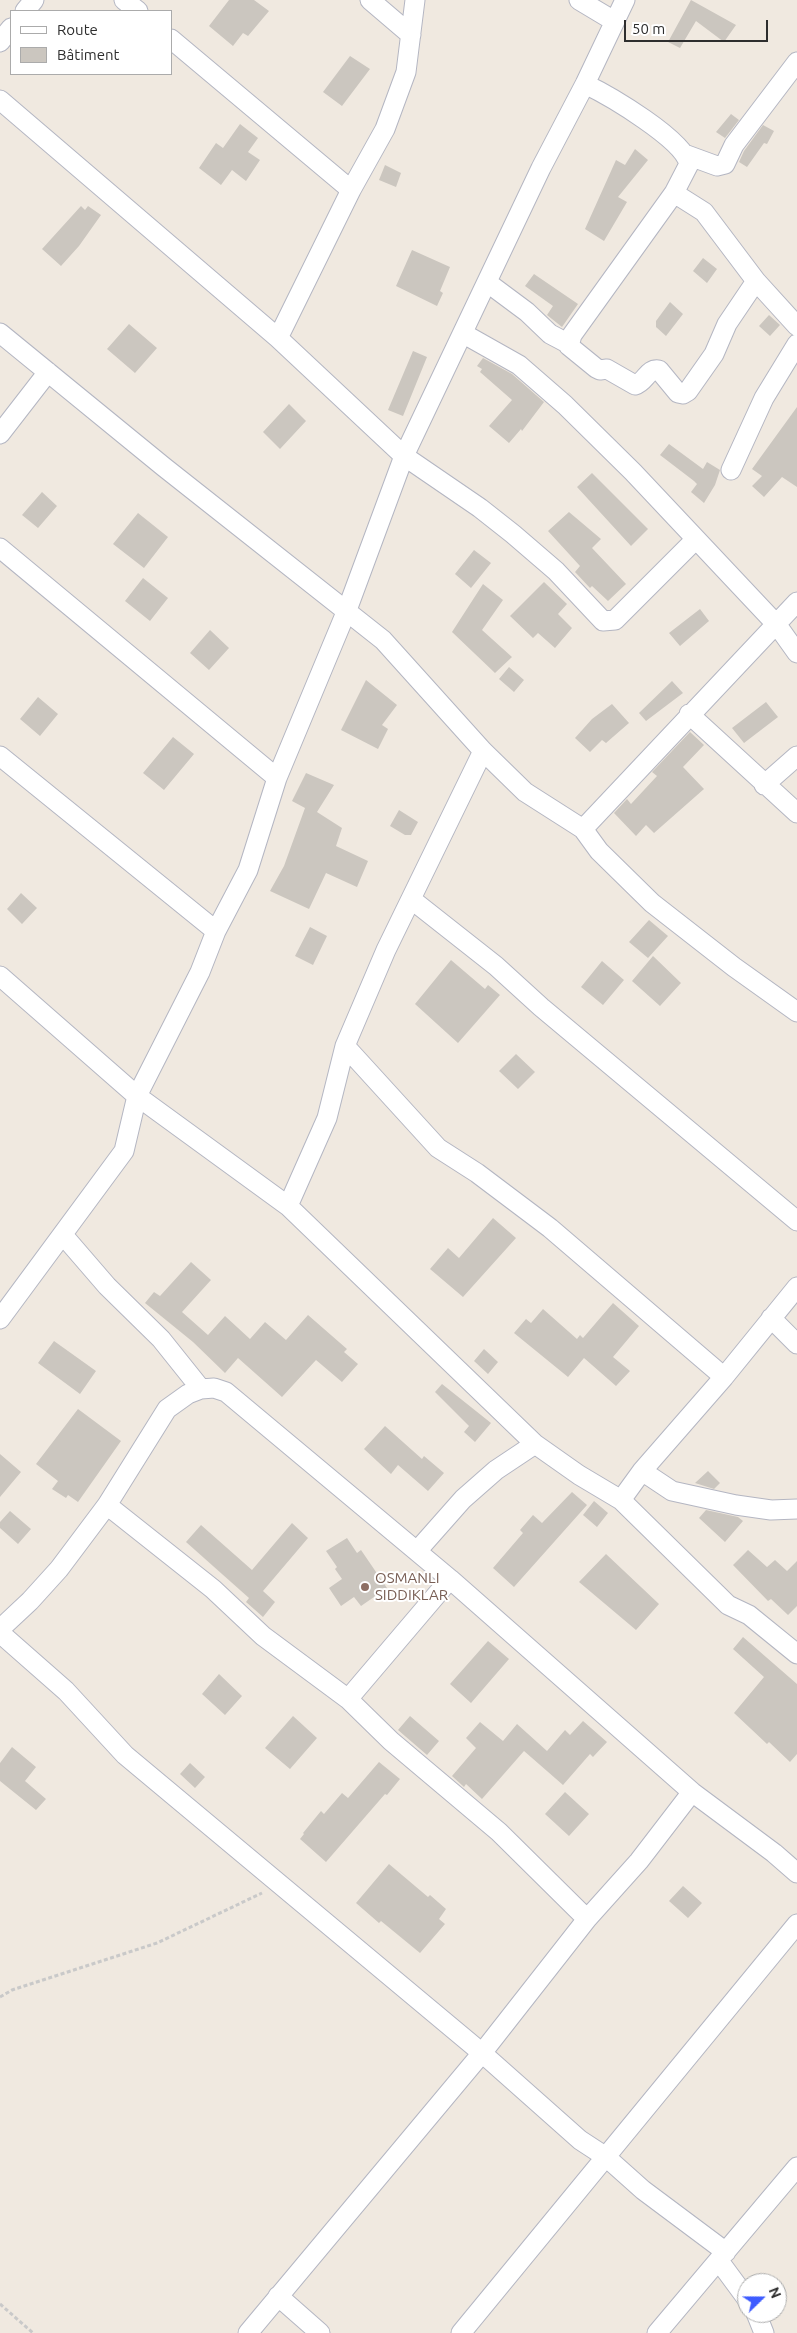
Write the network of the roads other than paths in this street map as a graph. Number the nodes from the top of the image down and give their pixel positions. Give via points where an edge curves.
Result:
1 (34, 0) edge
2 (124, 0) edge
3 (370, 0) edge
4 (415, 0) edge
5 (579, 0) edge
6 (625, 0) edge
7 (26, 10) edge
8 (137, 10) edge
9 (614, 21) junction
10 (10, 29) edge
11 (411, 35) junction
12 (172, 40) edge
13 (0, 42) edge
14 (797, 62) edge
15 (585, 84) junction
16 (0, 100) edge
17 (687, 156) junction
18 (351, 190) junction
19 (674, 193) junction
20 (756, 281) junction
21 (488, 283) junction
22 (797, 326) edge
23 (0, 333) edge
24 (464, 334) junction
25 (278, 338) junction
26 (569, 344) junction
27 (797, 344) edge
28 (48, 372) junction
29 (0, 434) edge
30 (404, 456) junction
31 (731, 470) dead end
32 (696, 539) junction
33 (0, 548) edge
34 (797, 602) edge
35 (347, 610) junction
36 (777, 625) junction
37 (797, 652) edge
38 (689, 714) junction
39 (483, 751) junction
40 (0, 756) edge
41 (797, 756) edge
42 (277, 778) junction
43 (764, 785) junction
44 (797, 813) edge
45 (583, 829) junction
46 (411, 899) junction
47 (216, 931) junction
48 (0, 976) edge
49 (797, 1012) edge
50 (345, 1046) junction
51 (137, 1096) junction
52 (288, 1206) junction
53 (797, 1221) edge
54 (63, 1236) junction
55 (797, 1287) edge
56 (771, 1318) junction
57 (0, 1319) edge
58 (797, 1344) edge
59 (724, 1377) junction
60 (201, 1389) junction
61 (535, 1444) junction
62 (642, 1471) junction
63 (621, 1500) junction
64 (107, 1505) junction
65 (797, 1509) edge
66 (417, 1551) junction
67 (450, 1579) junction
68 (0, 1629) edge
69 (0, 1633) edge
70 (797, 1654) edge
71 (348, 1699) junction
72 (692, 1792) junction
73 (797, 1873) edge
74 (587, 1919) junction
75 (797, 1924) edge
76 (482, 2053) junction
77 (606, 2157) junction
78 (797, 2167) edge
79 (722, 2256) junction
80 (737, 2282) edge
81 (278, 2296) junction
82 (248, 2333) edge
83 (320, 2333) edge
84 (461, 2333) edge
85 (657, 2333) edge

1 - 7 street
2 - 8 street
3 - 11 street
4 - 11 street
5 - 9 street
6 - 9 street
9 - 15 street
10 - 13 street
11 - 18 street via 406,72 385,129
12 - 18 street
14 - 17 street via 734,145 725,164 717,166
15 - 17 street via 655,128 682,148
15 - 21 street via 549,152
16 - 25 street
17 - 19 street via 689,164
18 - 25 street
19 - 20 street via 704,212
19 - 26 street via 572,335
20 - 22 street
20 - 26 street via 727,324 714,354 683,394 678,393 659,370 654,369 643,382 634,385 607,368 596,368 578,356
21 - 24 street
21 - 26 street via 550,334
23 - 28 street
24 - 30 street
24 - 32 street via 519,365 565,405
25 - 30 street
27 - 31 street via 764,398
28 - 29 street
28 - 35 street
30 - 32 street via 513,534 556,571 603,621 615,620
30 - 35 street
32 - 36 street
33 - 42 street
34 - 36 street
35 - 39 street via 383,640
35 - 42 street
36 - 37 street
36 - 38 street
38 - 43 street
38 - 45 street
39 - 45 street via 525,792
39 - 46 street
40 - 47 street
41 - 43 street
42 - 47 street via 248,870
43 - 44 street
45 - 49 street via 599,851 652,903
46 - 50 street
46 - 53 street via 496,966 541,1008
47 - 51 street via 200,972
48 - 51 street
50 - 52 street via 327,1118
50 - 59 street via 438,1148 478,1173 550,1228
51 - 52 street
51 - 54 street via 124,1151
52 - 61 street
54 - 57 street
54 - 60 street via 107,1286 161,1339
55 - 56 street
56 - 58 street
56 - 59 street
59 - 62 street
60 - 64 street via 167,1409
60 - 66 street via 214,1388 226,1392
61 - 63 street via 579,1476
61 - 66 street via 496,1470 463,1499
62 - 63 street
62 - 65 street via 672,1491 771,1510
63 - 70 street via 728,1605 749,1615
64 - 68 street via 45,1586
64 - 71 street via 213,1589 263,1636
66 - 67 street
67 - 71 street
67 - 72 street
69 - 76 street via 66,1691 125,1755
71 - 74 street via 391,1741 499,1832
72 - 73 street
72 - 74 street
74 - 76 street
75 - 77 street
76 - 77 street via 580,2140
76 - 81 street
77 - 79 street
77 - 84 street
78 - 79 street
79 - 80 street
79 - 85 street
81 - 82 street
81 - 83 street

